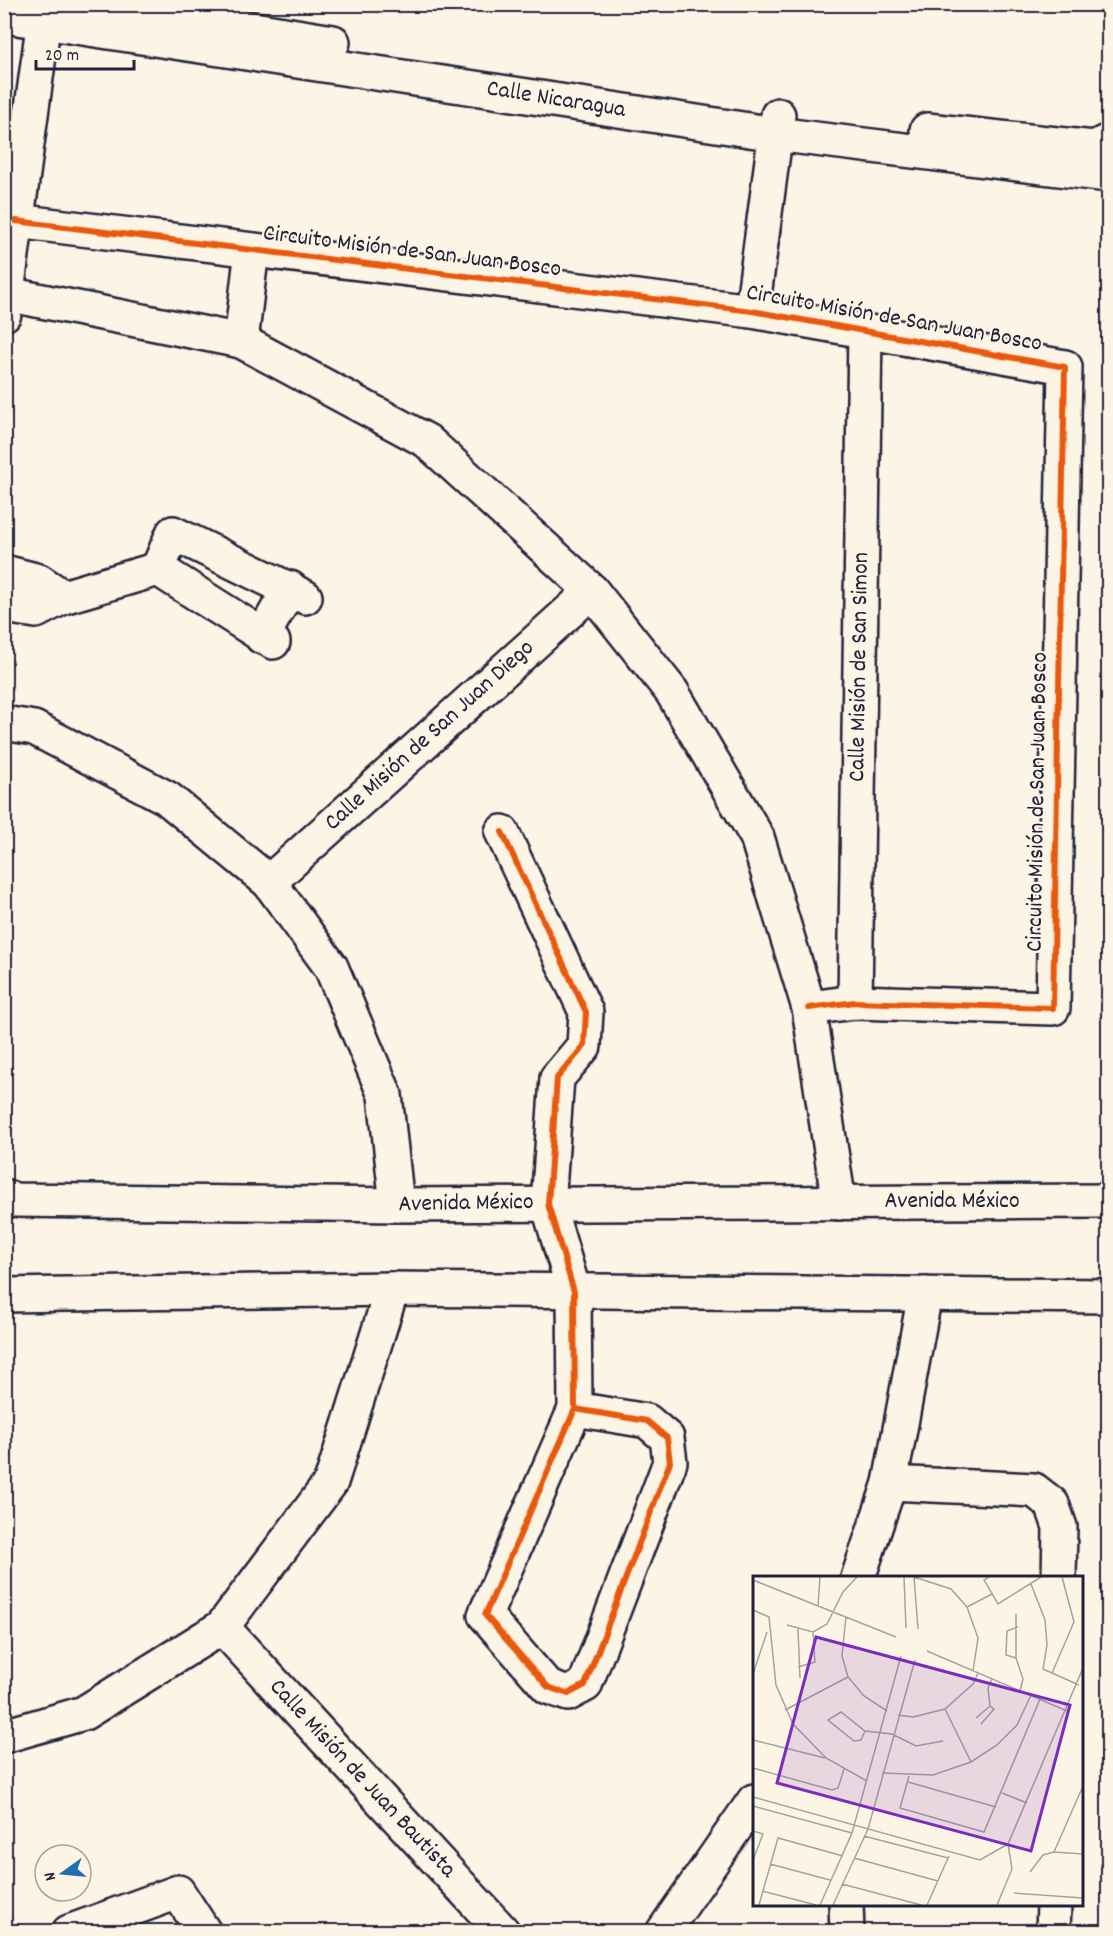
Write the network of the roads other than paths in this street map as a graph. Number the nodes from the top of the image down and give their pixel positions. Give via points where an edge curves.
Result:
1 (100, 4) edge
2 (45, 13) edge
3 (4, 16) edge
4 (776, 125) junction
5 (1105, 160) edge
6 (16, 221) junction
7 (252, 250) junction
8 (6, 304) edge
9 (752, 311) junction
10 (865, 332) junction
11 (241, 341) junction
12 (158, 568) junction
13 (4, 572) edge
14 (592, 591) junction
15 (63, 597) junction
16 (4, 606) edge
17 (4, 723) edge
18 (502, 832) dead end
19 (268, 882) junction
20 (855, 1002) junction
21 (809, 1008) junction
22 (4, 1196) edge
23 (1108, 1201) edge
24 (838, 1203) junction
25 (548, 1204) junction
26 (397, 1205) junction
27 (392, 1289) junction
28 (574, 1292) junction
29 (926, 1294) junction
30 (4, 1295) edge
31 (1108, 1296) edge
32 (575, 1409) junction
33 (890, 1483) junction
34 (859, 1576) edge
35 (1059, 1576) edge
36 (222, 1627) junction
37 (4, 1736) edge
38 (753, 1802) edge
39 (846, 1906) edge
40 (1054, 1906) edge
41 (69, 1932) edge
42 (204, 1932) edge
43 (503, 1932) edge
44 (663, 1932) edge
45 (846, 1932) edge
46 (1053, 1932) edge

1 - 4 street, Calle Nicaragua
2 - 3 street, Calle Nicaragua
2 - 4 street, Calle Nicaragua
2 - 6 street
4 - 5 street, Calle Nicaragua
4 - 9 street
6 - 7 street, Circuito Misión de San Juan Bosco
6 - 8 street
7 - 9 street, Circuito Misión de San Juan Bosco
7 - 11 street
8 - 11 street
9 - 10 street, Circuito Misión de San Juan Bosco
10 - 20 street, Calle Misión de San Simon
10 - 20 street, Circuito Misión de San Juan Bosco via 1065,367 1053,1008
11 - 14 street via 427,441
12 - 12 street via 267,640 297,593 173,533
12 - 15 street
13 - 15 street via 39,581
14 - 19 street, Calle Misión de San Juan Diego
14 - 21 street via 672,692 757,837
15 - 16 street via 36,611
17 - 19 street via 34,728 167,798
18 - 25 street via 586,1012 584,1046 557,1078
19 - 26 street via 332,967 385,1095
20 - 21 street, Circuito Misión de San Juan Bosco
21 - 24 street
22 - 26 street, Avenida México via 15,1200
23 - 24 street, Avenida México
24 - 25 street, Avenida México
25 - 26 street, Avenida México
25 - 28 street
27 - 28 street
27 - 30 street
27 - 36 street via 331,1482
28 - 29 street
28 - 32 street
29 - 31 street
29 - 33 street
32 - 32 street via 647,1421 667,1438 670,1462 585,1685 568,1694 548,1686 485,1615
33 - 34 street
33 - 35 street via 1034,1490 1052,1504 1060,1527
36 - 37 street via 84,1713
36 - 43 street, Calle Misión de Juan Bautista
38 - 44 street
39 - 45 street
40 - 46 street
41 - 42 street via 178,1892

